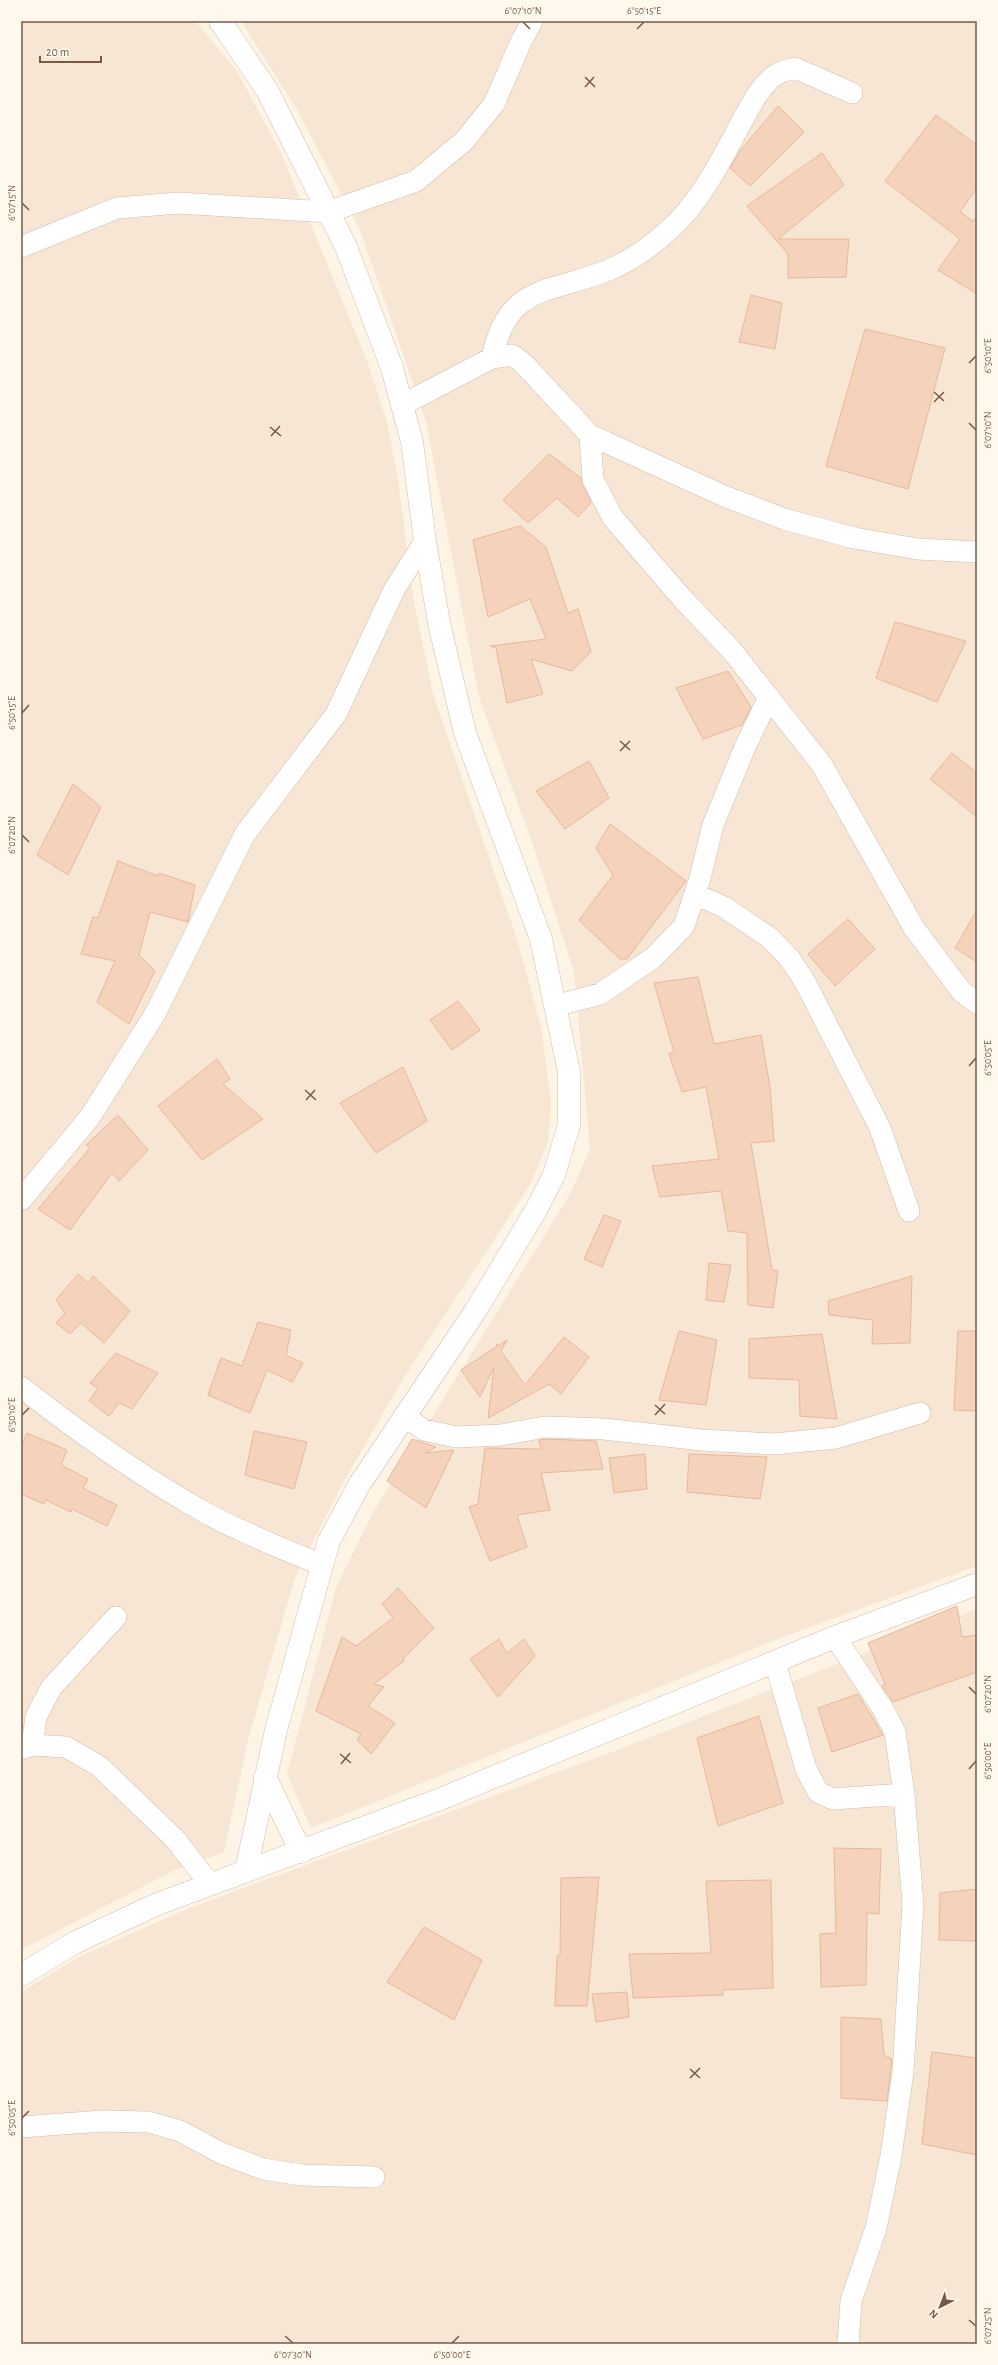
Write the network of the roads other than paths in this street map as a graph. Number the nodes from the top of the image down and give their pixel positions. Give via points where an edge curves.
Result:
1 (220, 21) edge
2 (532, 21) edge
3 (852, 93) dead end
4 (328, 212) junction
5 (21, 247) edge
6 (492, 358) junction
7 (402, 405) junction
8 (590, 435) junction
9 (425, 542) junction
10 (977, 552) edge
11 (768, 699) junction
12 (695, 894) junction
13 (977, 1003) edge
14 (555, 1006) junction
15 (21, 1200) edge
16 (909, 1211) dead end
17 (21, 1387) edge
18 (920, 1413) dead end
19 (404, 1416) junction
20 (322, 1565) junction
21 (977, 1584) edge
22 (116, 1617) dead end
23 (835, 1637) junction
24 (775, 1662) junction
25 (26, 1747) edge
26 (265, 1777) junction
27 (904, 1794) junction
28 (301, 1852) junction
29 (246, 1871) junction
30 (210, 1884) junction
31 (21, 1975) edge
32 (21, 2128) edge
33 (374, 2177) dead end
34 (848, 2344) edge

1 - 4 main road via 267,90
2 - 4 street via 494,104 464,141 416,181
3 - 6 street via 795,68 778,73 759,93 706,187 686,214 668,231 612,269 540,291 510,312 496,339
4 - 5 street via 178,203 147,204 117,208
4 - 7 main road via 346,247 390,361
6 - 7 street
6 - 8 street via 512,355 524,363
7 - 9 main road via 412,442
8 - 10 street via 688,480 784,519 854,538 918,549
8 - 11 street via 593,480 613,518 681,597 733,652
9 - 14 main road via 439,623 465,733 541,939
9 - 15 street via 394,590 336,714 245,834 155,1014 90,1117
11 - 12 street via 713,825
11 - 13 street via 822,765 914,928 962,992
12 - 14 street via 684,926 653,958 600,994
12 - 16 street via 724,907 770,938 790,959 805,982 880,1128
14 - 19 main road via 569,1072 569,1125 554,1175 476,1310
17 - 20 street via 70,1425 162,1487 260,1540
18 - 19 street via 836,1438 774,1444 702,1440 604,1429 546,1427 501,1435 456,1437 424,1430
19 - 20 main road via 359,1485 329,1541
20 - 26 main road
21 - 23 main road
22 - 25 street via 51,1688 36,1716
23 - 24 main road
23 - 27 street via 883,1709 895,1732
24 - 27 street via 806,1769 818,1792 833,1799
24 - 28 main road via 438,1800
25 - 30 street via 66,1747 99,1766 174,1839
26 - 28 main road
26 - 29 main road
27 - 34 street via 913,1904 903,2072 891,2156 876,2228 851,2301
28 - 29 main road
29 - 30 main road
30 - 31 main road via 154,1905 74,1943
32 - 33 street via 102,2121 149,2122 180,2131 221,2153 263,2169 302,2175

